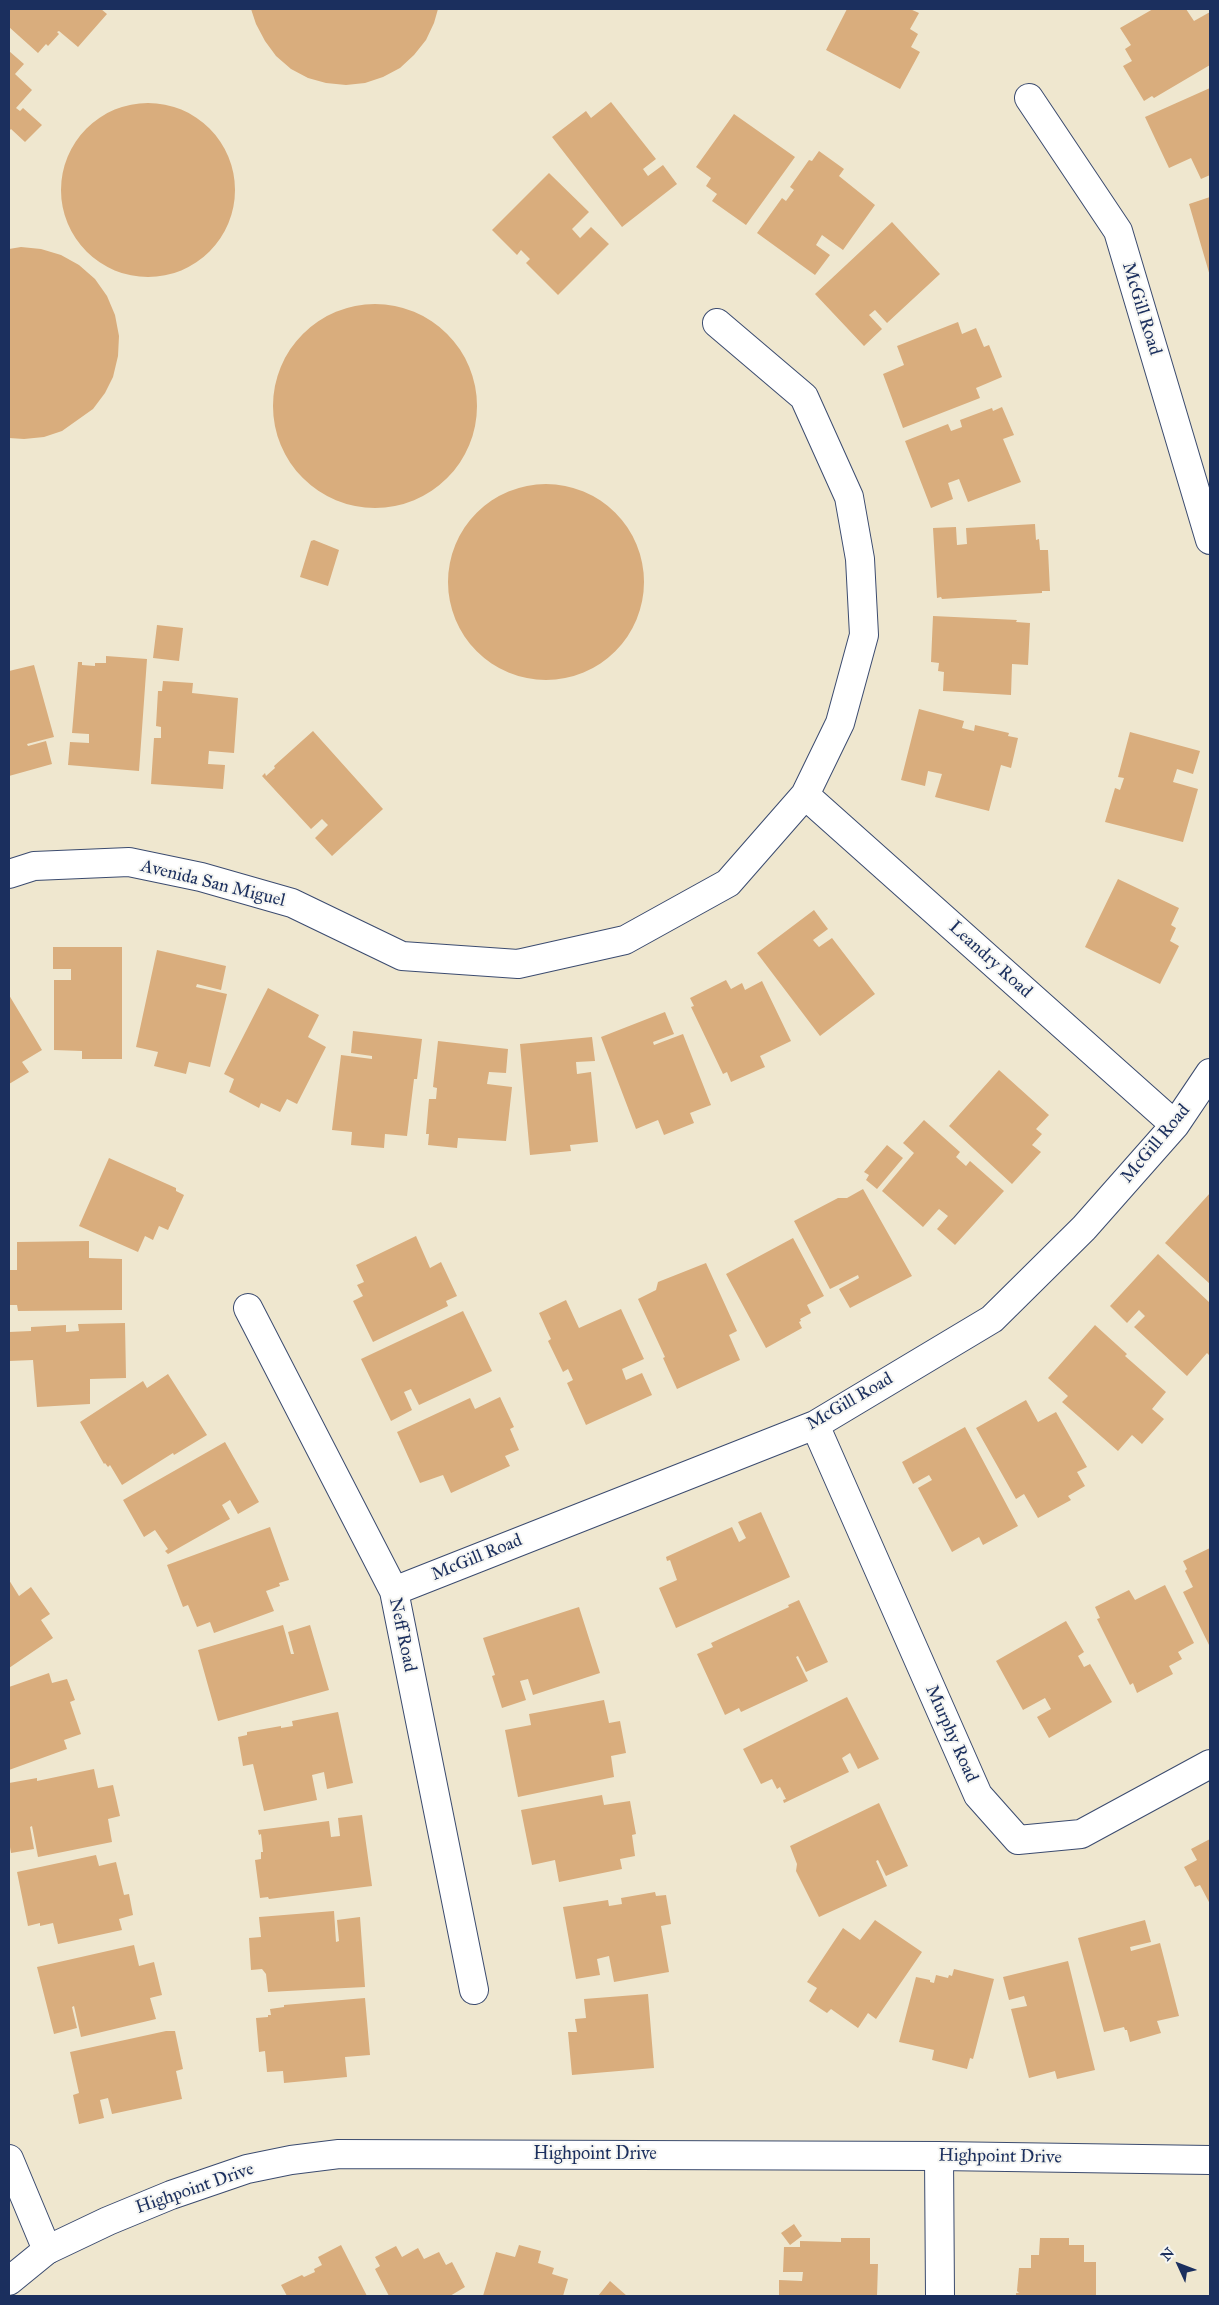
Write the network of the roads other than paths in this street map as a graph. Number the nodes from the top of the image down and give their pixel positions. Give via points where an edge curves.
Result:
1 (1029, 98) dead end
2 (717, 323) dead end
3 (1210, 540) edge
4 (805, 795) junction
5 (9, 874) edge
6 (1210, 1073) edge
7 (1175, 1125) junction
8 (248, 1308) dead end
9 (815, 1425) junction
10 (394, 1591) junction
11 (1210, 1764) edge
12 (474, 1990) dead end
13 (940, 2156) junction
14 (9, 2159) edge
15 (1210, 2160) edge
16 (47, 2250) junction
17 (9, 2281) edge
18 (940, 2296) edge

1 - 3 street, McGill Road via 1118,231
2 - 4 street, Avenida San Miguel via 804,397 849,496 860,558 864,635 840,723
4 - 5 street, Avenida San Miguel via 728,883 625,940 518,964 402,956 292,903 202,877 129,862 34,866
4 - 7 street, Leandry Road
6 - 7 street, McGill Road
7 - 9 street, McGill Road via 1084,1228 992,1319
8 - 10 street, Neff Road
9 - 10 street, McGill Road
9 - 11 street, Murphy Road via 978,1795 1018,1840 1081,1834
10 - 12 street, Neff Road
13 - 15 street, Highpoint Drive
13 - 16 street, Highpoint Drive via 339,2154 247,2169 153,2202
13 - 18 street
14 - 16 street
16 - 17 street, Highpoint Drive

